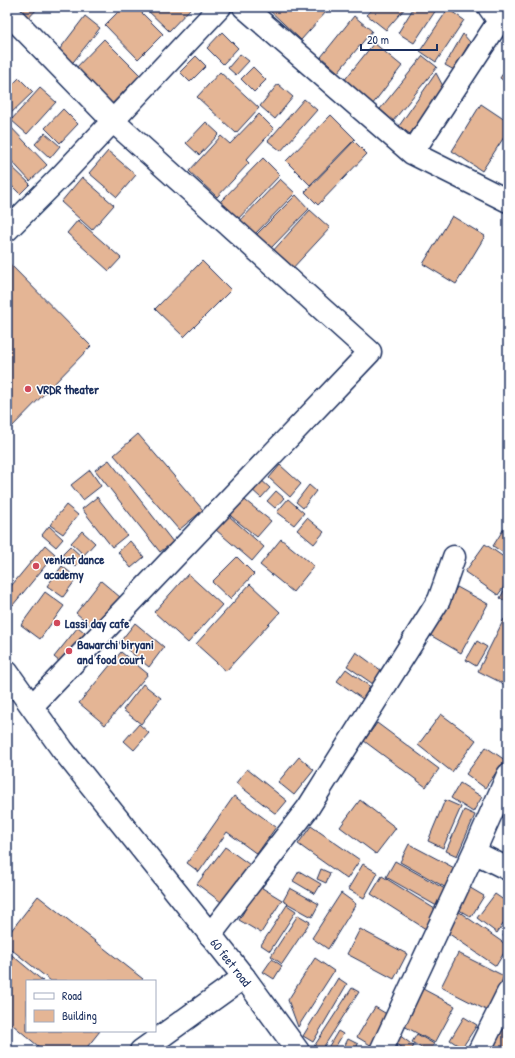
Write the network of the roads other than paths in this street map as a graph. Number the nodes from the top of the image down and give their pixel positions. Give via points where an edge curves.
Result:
1 (220, 7) edge
2 (244, 7) edge
3 (489, 7) edge
4 (7, 12) edge
5 (113, 121) junction
6 (412, 152) junction
7 (508, 201) edge
8 (7, 230) edge
9 (454, 557) dead end
10 (7, 672) edge
11 (32, 706) junction
12 (508, 775) edge
13 (474, 852) junction
14 (508, 869) edge
15 (210, 935) junction
16 (244, 977) junction
17 (508, 993) edge
18 (141, 1051) edge
19 (298, 1051) edge
20 (381, 1051) edge
21 (479, 1051) edge

1 - 5 street
2 - 6 street
3 - 6 street via 499,21
4 - 5 street
5 - 8 street
5 - 11 street via 370,352
6 - 7 street
9 - 15 street via 440,600 308,808
10 - 11 street, 60 feet road
11 - 15 street, 60 feet road via 62,749
12 - 13 street
13 - 14 street
13 - 20 street
15 - 16 street, 60 feet road
16 - 18 street
16 - 19 street, 60 feet road
17 - 21 street

